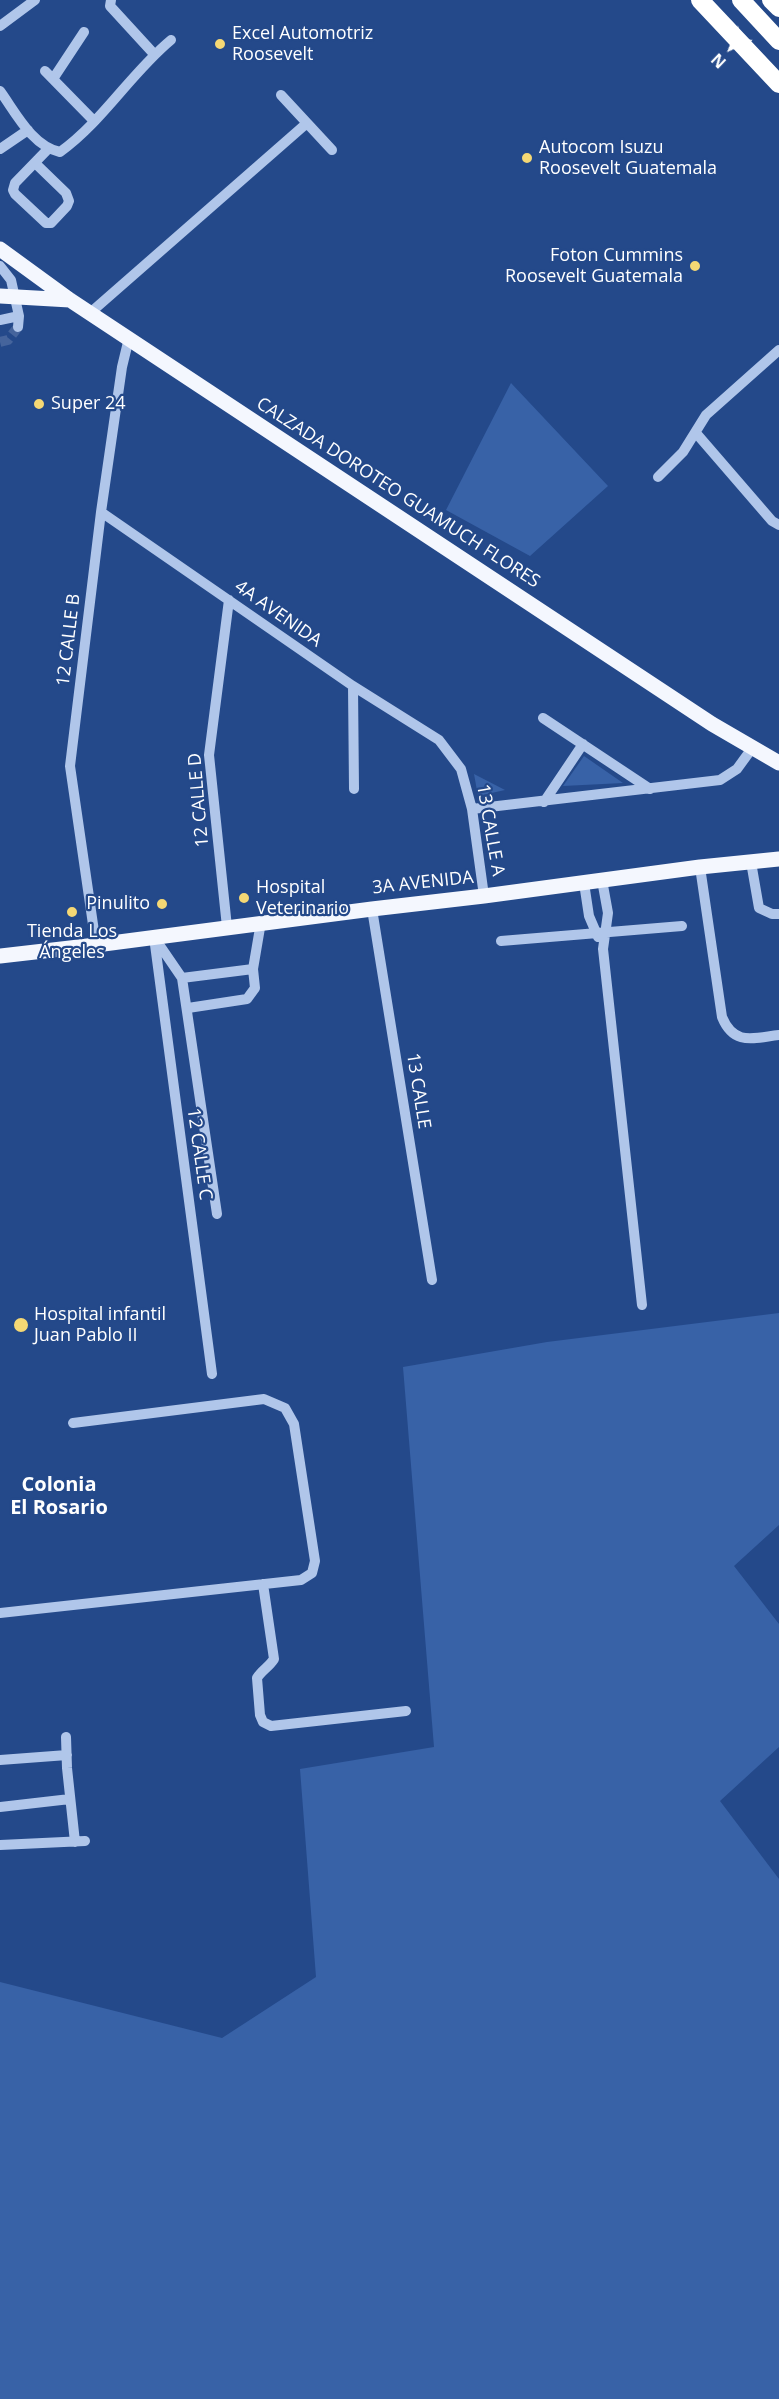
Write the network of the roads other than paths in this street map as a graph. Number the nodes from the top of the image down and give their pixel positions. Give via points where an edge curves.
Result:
1 (35, 0) edge
2 (111, 0) edge
3 (700, 0) edge
4 (741, 0) edge
5 (771, 0) edge
6 (779, 8) edge
7 (0, 26) edge
8 (84, 32) dead end
9 (171, 40) dead end
10 (779, 41) edge
11 (154, 54) junction
12 (779, 84) edge
13 (0, 91) edge
14 (281, 95) dead end
15 (94, 121) junction
16 (307, 123) junction
17 (28, 130) junction
18 (0, 149) edge
19 (48, 149) junction
20 (332, 150) dead end
21 (35, 163) junction
22 (0, 249) edge
23 (0, 266) edge
24 (0, 296) edge
25 (16, 296) junction
26 (70, 300) junction
27 (90, 313) junction
28 (0, 320) edge
29 (129, 338) junction
30 (779, 350) edge
31 (696, 433) junction
32 (658, 477) dead end
33 (101, 512) junction
34 (779, 525) edge
35 (229, 600) junction
36 (353, 686) junction
37 (543, 718) dead end
38 (439, 740) joint
39 (583, 744) junction
40 (753, 747) junction
41 (779, 763) edge
42 (354, 789) dead end
43 (650, 789) junction
44 (544, 802) junction
45 (472, 809) junction
46 (779, 859) edge
47 (751, 862) junction
48 (700, 867) junction
49 (602, 880) junction
50 (584, 883) junction
51 (484, 897) junction
52 (372, 909) junction
53 (779, 914) edge
54 (261, 922) junction
55 (682, 926) dead end
56 (227, 927) junction
57 (601, 933) junction
58 (154, 937) junction
59 (501, 941) dead end
60 (96, 945) junction
61 (0, 956) edge
62 (253, 969) junction
63 (182, 978) junction
64 (188, 1008) junction
65 (779, 1035) edge
66 (217, 1214) dead end
67 (432, 1280) dead end
68 (642, 1305) dead end
69 (212, 1374) dead end
70 (73, 1423) dead end
71 (264, 1584) junction
72 (0, 1613) edge
73 (406, 1711) dead end
74 (66, 1737) dead end
75 (67, 1755) junction
76 (0, 1760) edge
77 (70, 1799) junction
78 (0, 1807) edge
79 (0, 1845) edge

1 - 7 street
2 - 11 street via 110,6
3 - 12 highway
4 - 10 highway
5 - 6 highway
8 - 15 street via 49,75
9 - 11 street
11 - 15 street
13 - 17 street
14 - 16 street
15 - 19 street via 60,152
16 - 20 street
16 - 27 street
17 - 18 street
17 - 19 street
19 - 21 street
21 - 21 street via 66,193 69,201 51,223 38,217 13,190
22 - 26 main road, CALZADA DOROTEO GUAMUCH FLORES
23 - 25 street via 11,280
24 - 25 main road
25 - 26 main road
25 - 28 street via 19,322
26 - 27 main road, CALZADA DOROTEO GUAMUCH FLORES
27 - 29 main road, CALZADA DOROTEO GUAMUCH FLORES
29 - 33 street, 12 CALLE B
29 - 40 main road, CALZADA DOROTEO GUAMUCH FLORES
30 - 31 street via 706,415
31 - 32 street via 683,453
31 - 34 street
33 - 35 street, 4A AVENIDA
33 - 60 street, 12 CALLE B via 70,766
35 - 36 street, 4A AVENIDA
35 - 56 street, 12 CALLE D via 208,755
36 - 38 street, 4A AVENIDA
36 - 42 street
37 - 39 street
38 - 45 street, 13 CALLE A via 461,769
39 - 43 street
39 - 44 street
40 - 41 main road, CALZADA DOROTEO GUAMUCH FLORES
40 - 43 street via 736,769 720,780
43 - 44 street
44 - 45 street
45 - 51 street, 13 CALLE A
46 - 47 main road, 3A AVENIDA
47 - 48 main road, 3A AVENIDA
47 - 53 street via 759,908
48 - 49 main road, 3A AVENIDA
48 - 65 street via 727,1030 737,1037
49 - 50 main road, 3A AVENIDA
49 - 57 street via 608,913
50 - 51 main road, 3A AVENIDA
50 - 57 street via 589,916
51 - 52 main road, 3A AVENIDA
52 - 54 main road, 3A AVENIDA
52 - 67 street, 13 CALLE
54 - 56 main road, 3A AVENIDA
54 - 62 street
55 - 57 street
56 - 58 main road, 3A AVENIDA
57 - 59 street
57 - 68 street
58 - 60 main road, 3A AVENIDA
58 - 63 street
58 - 69 street, 12 CALLE C
60 - 61 main road, 3A AVENIDA
62 - 63 street
62 - 64 street via 255,988 247,999
63 - 64 street
64 - 66 street
70 - 71 street via 264,1399 285,1408 294,1424 315,1561 312,1573 301,1580
71 - 72 street
71 - 73 street via 274,1659 257,1678 263,1722 271,1726
74 - 75 street
75 - 76 street
75 - 77 street
77 - 78 street
77 - 79 street via 80,1841

